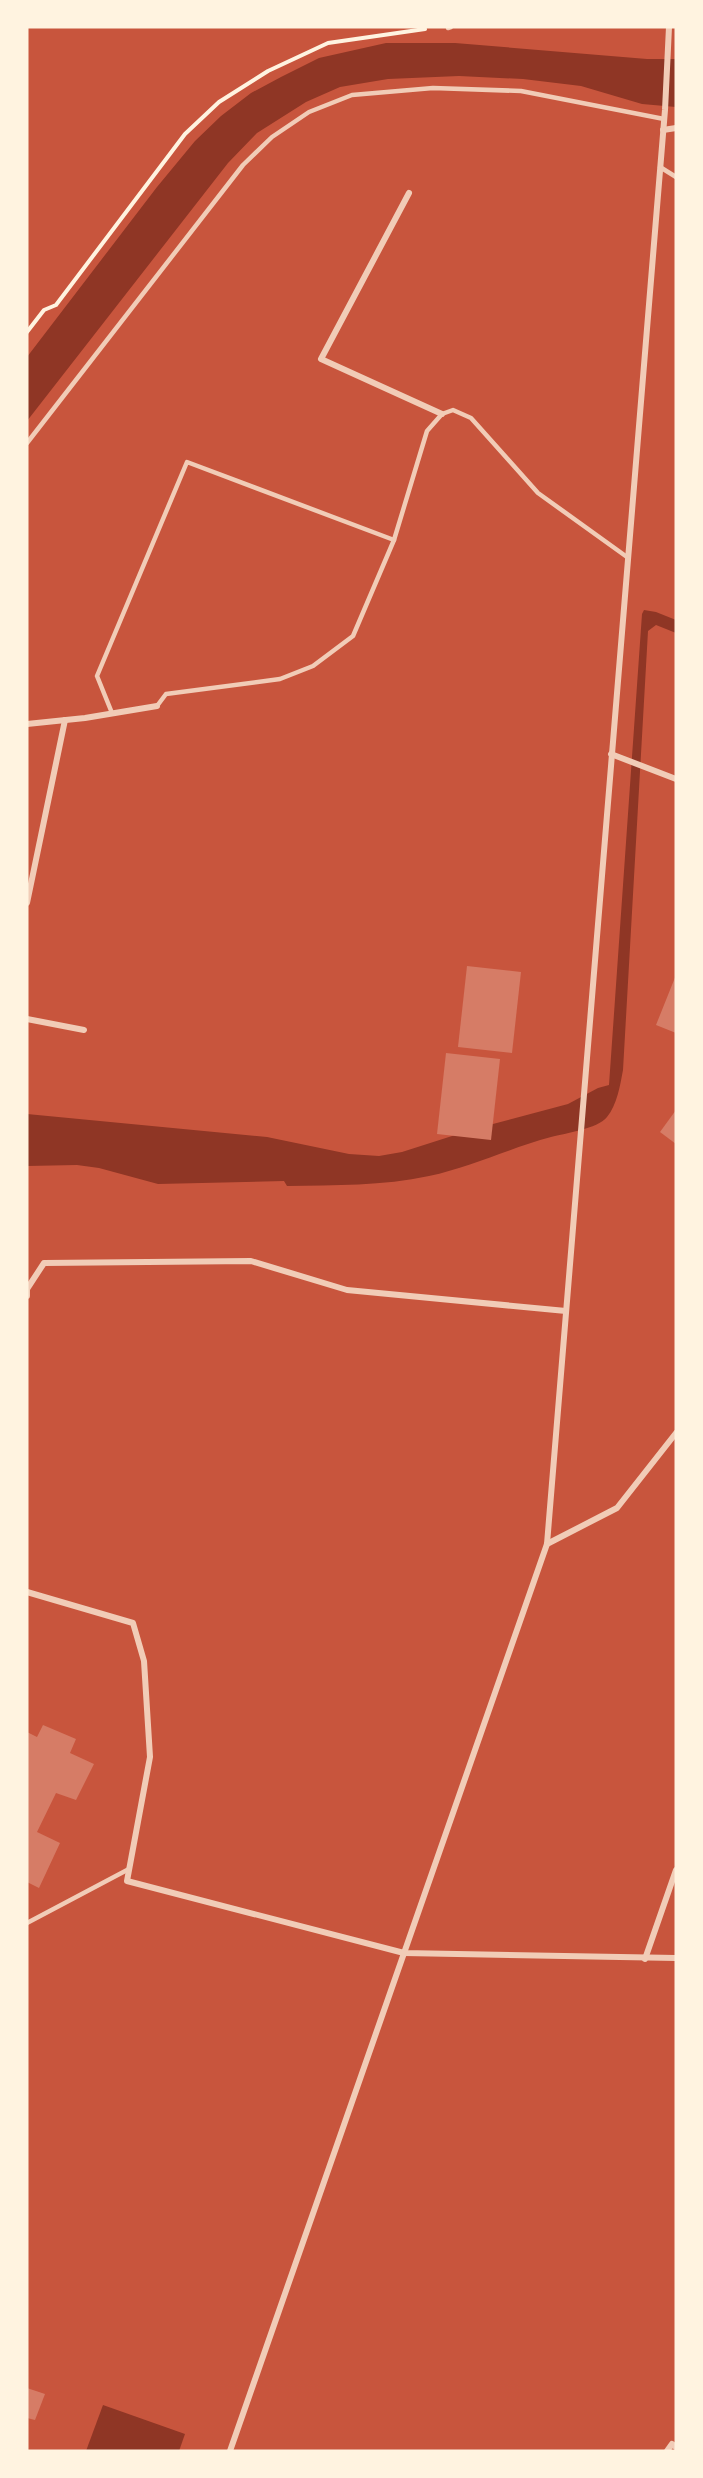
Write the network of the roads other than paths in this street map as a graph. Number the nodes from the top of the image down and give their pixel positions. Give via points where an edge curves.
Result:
1 (669, 27) edge
2 (664, 119) junction
3 (676, 128) edge
4 (663, 130) junction
5 (660, 167) junction
6 (676, 177) edge
7 (409, 194) dead end
8 (442, 414) junction
9 (27, 443) edge
10 (394, 540) junction
11 (627, 557) junction
12 (157, 706) joint
13 (112, 713) junction
14 (65, 720) junction
15 (27, 724) edge
16 (611, 754) junction
17 (676, 779) edge
18 (27, 903) edge
19 (27, 1019) edge
20 (84, 1030) dead end
21 (27, 1296) edge
22 (566, 1311) junction
23 (676, 1433) edge
24 (547, 1544) junction
25 (27, 1592) edge
26 (129, 1869) junction
27 (676, 1870) edge
28 (27, 1923) edge
29 (404, 1953) junction
30 (676, 1958) edge
31 (645, 1959) junction
32 (676, 2447) edge
33 (230, 2451) edge
34 (667, 2451) edge

1 - 2 street
2 - 4 street
2 - 9 lane via 521,91 433,88 352,95 309,112 272,137 243,165
3 - 4 street
4 - 5 street
5 - 6 lane
5 - 11 street
7 - 8 street via 321,359
8 - 10 lane via 427,430
8 - 11 lane via 453,410 471,418 538,493
10 - 12 lane via 353,636 313,666 280,679 166,694
10 - 13 lane via 187,462 96,676
11 - 16 street
12 - 13 street
13 - 14 street
14 - 15 street
14 - 18 street
16 - 17 street
16 - 22 street
19 - 20 street
21 - 22 street via 27,1289 44,1263 251,1261 347,1290
22 - 24 street
23 - 24 street via 617,1508
24 - 29 street
25 - 26 street via 133,1623 144,1661 150,1757
26 - 28 lane
26 - 29 street via 127,1881
27 - 31 street
29 - 31 street
29 - 33 street
30 - 31 street
32 - 34 street via 672,2444

